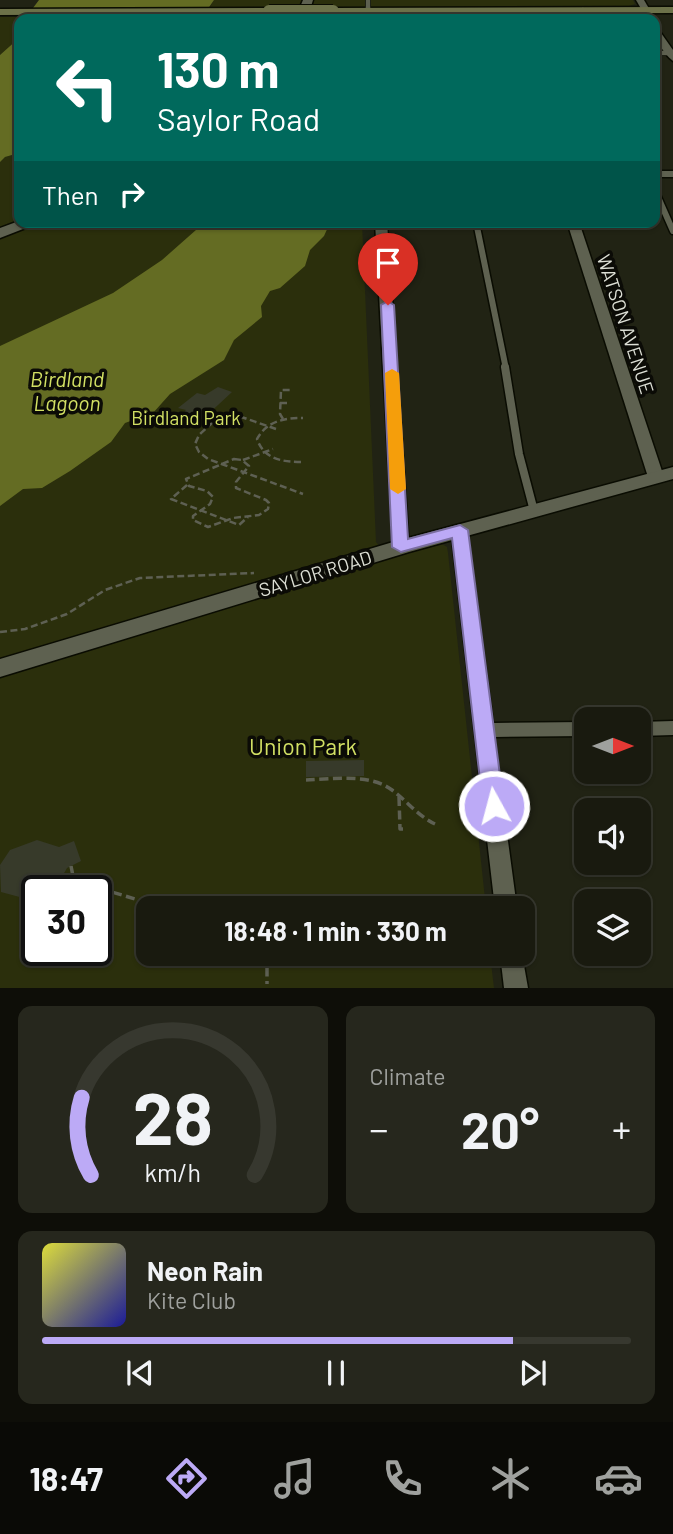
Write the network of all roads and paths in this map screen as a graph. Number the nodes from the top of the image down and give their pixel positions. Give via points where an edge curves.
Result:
1 (368, 5) edge
2 (646, 10) edge
3 (673, 10) edge
4 (2, 12) edge
5 (456, 14) edge
6 (596, 14) edge
7 (660, 206) edge
8 (382, 228) edge
9 (477, 228) edge
10 (575, 228) edge
11 (673, 231) edge
12 (290, 390) dead end
13 (280, 403) junction
14 (290, 403) dead end
15 (230, 413) dead end
16 (303, 418) dead end
17 (283, 419) junction
18 (213, 422) dead end
19 (267, 426) junction
20 (276, 429) dead end
21 (273, 449) dead end
22 (262, 452) junction
23 (242, 460) junction
24 (301, 462) dead end
25 (221, 463) junction
26 (246, 473) junction
27 (664, 475) edge
28 (187, 485) junction
29 (303, 494) dead end
30 (200, 509) junction
31 (534, 511) junction
32 (249, 516) junction
33 (226, 520) junction
34 (460, 530) junction
35 (401, 547) junction
36 (261, 572) dead end
37 (0, 632) edge
38 (0, 668) edge
39 (574, 729) edge
40 (651, 729) edge
41 (673, 729) edge
42 (484, 730) junction
43 (306, 780) dead end
44 (399, 797) junction
45 (435, 824) dead end
46 (403, 829) dead end
47 (71, 866) dead end
48 (505, 896) edge
49 (136, 899) edge
50 (267, 966) edge
51 (513, 966) edge
52 (267, 984) dead end
53 (516, 988) edge

1 - 4 main road, bridge via 231,12
1 - 5 main road
2 - 3 main road
2 - 6 main road
7 - 11 lane
8 - 35 street
9 - 31 lane via 519,454
10 - 27 street, WATSON AVENUE
12 - 13 path via 281,390
13 - 14 path
13 - 17 path
15 - 19 path
16 - 17 path
17 - 19 path
18 - 25 path via 195,444 199,452
19 - 20 path
19 - 22 path via 257,439
21 - 22 path
22 - 23 path
22 - 24 path via 278,461
23 - 25 path
23 - 26 path via 249,466
25 - 26 path
25 - 28 path via 187,476
26 - 29 path
26 - 32 path via 236,488 265,498 269,506 263,514
27 - 31 street, SAYLOR ROAD
28 - 30 path via 207,491 213,498
28 - 30 path via 172,499
30 - 33 path
30 - 33 path via 193,520 199,525
31 - 34 street, SAYLOR ROAD
32 - 33 path
32 - 33 path via 239,525
34 - 35 street, SAYLOR ROAD
34 - 42 street
35 - 38 street, SAYLOR ROAD
36 - 37 path via 141,578 105,590 67,614 25,629
39 - 42 street
40 - 41 street
42 - 48 street
43 - 44 path via 370,780 386,785
44 - 45 path via 419,818
44 - 46 path
47 - 49 path via 73,876 82,883
50 - 52 path
51 - 53 street

